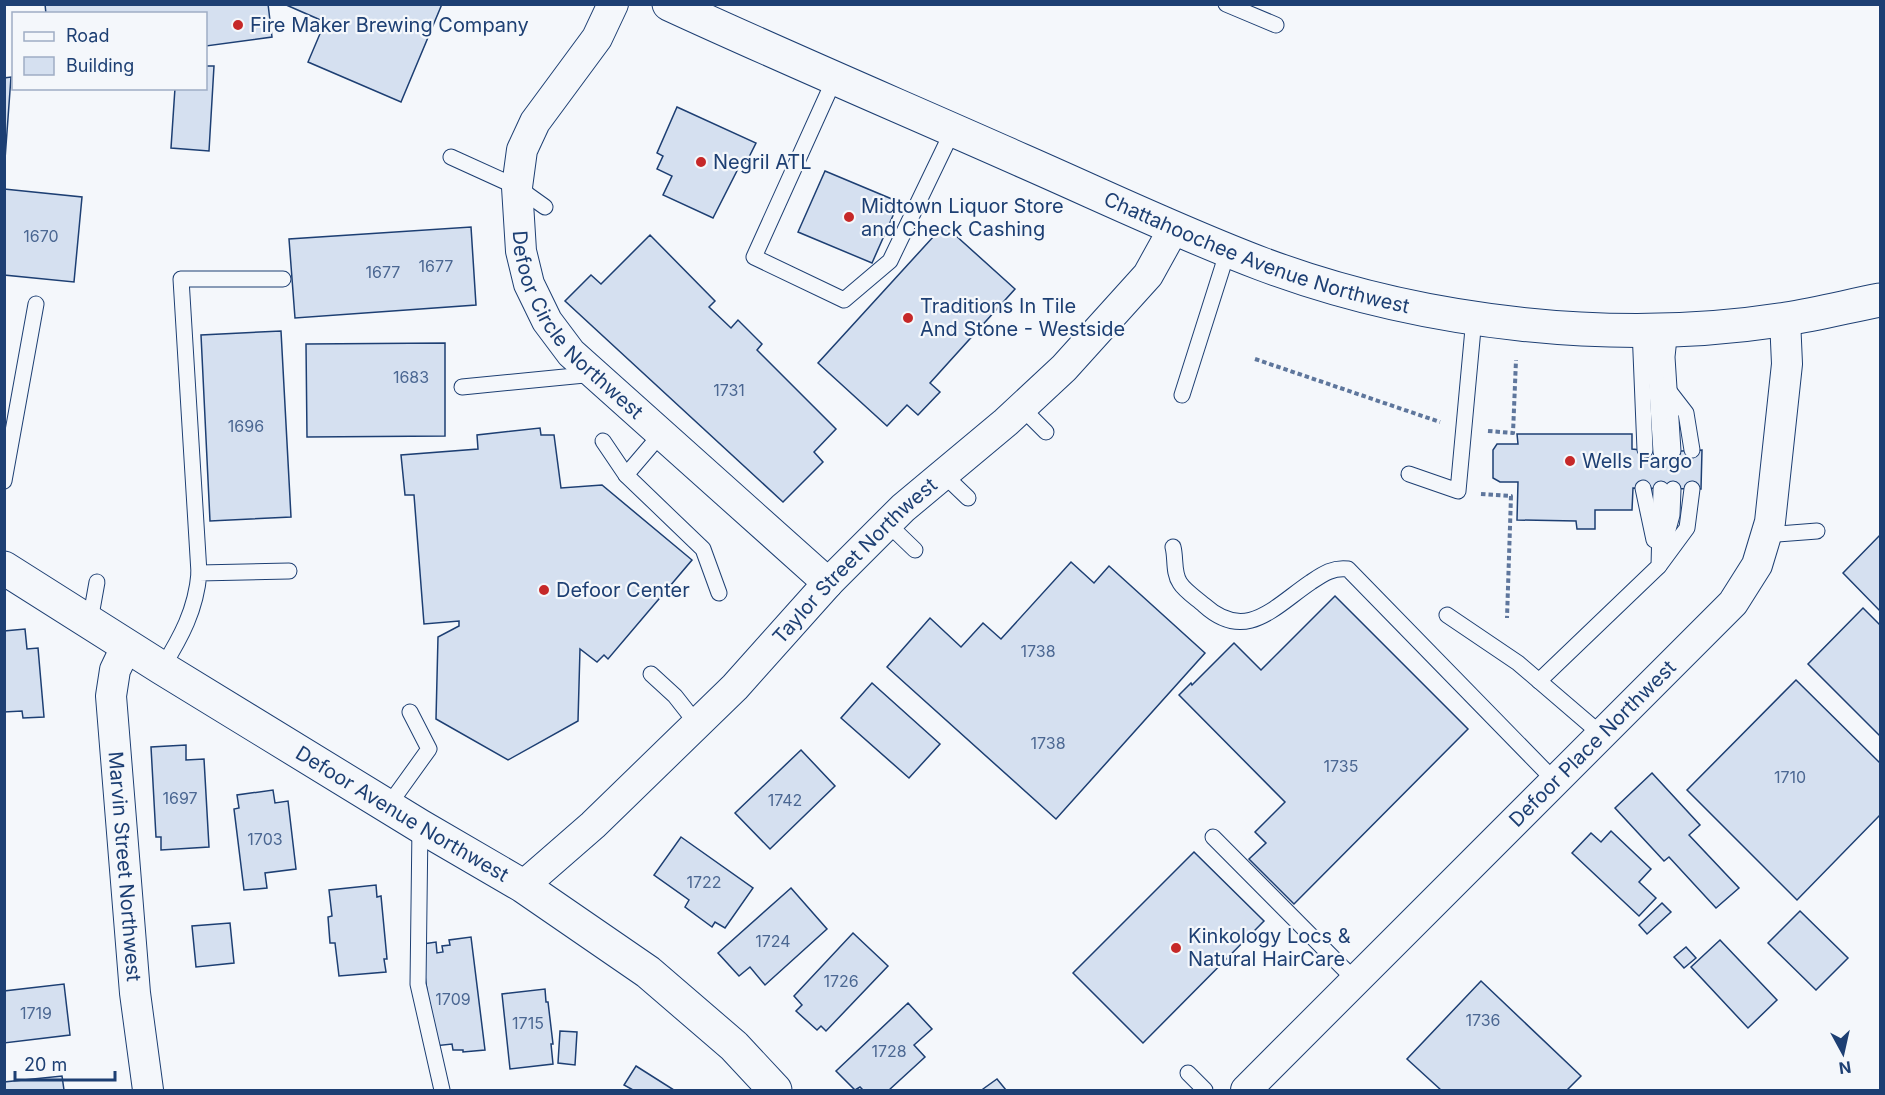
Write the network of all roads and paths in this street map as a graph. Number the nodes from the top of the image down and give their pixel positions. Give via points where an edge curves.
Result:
1 (613, 4) edge
2 (669, 4) edge
3 (1226, 4) edge
4 (1276, 25) dead end
5 (834, 80) junction
6 (953, 130) junction
7 (451, 157) dead end
8 (516, 188) junction
9 (545, 207) dead end
10 (1174, 228) junction
11 (1228, 250) junction
12 (283, 279) dead end
13 (1881, 300) edge
14 (36, 304) dead end
15 (1474, 318) junction
16 (1785, 319) junction
17 (1654, 329) junction
18 (1255, 359) dead end
19 (1516, 360) dead end
20 (595, 374) junction
21 (462, 387) dead end
22 (1669, 391) junction
23 (1182, 395) dead end
24 (1022, 408) junction
25 (1447, 424) dead end
26 (1478, 430) dead end
27 (1047, 432) dead end
28 (661, 434) junction
29 (603, 441) dead end
30 (1645, 450) dead end
31 (1692, 450) dead end
32 (943, 474) junction
33 (1409, 474) dead end
34 (626, 475) junction
35 (4, 480) edge
36 (1643, 489) dead end
37 (1667, 489) dead end
38 (1692, 489) dead end
39 (1474, 494) dead end
40 (968, 498) dead end
41 (887, 523) junction
42 (1817, 531) dead end
43 (1766, 535) junction
44 (1173, 547) dead end
45 (915, 550) dead end
46 (1659, 566) junction
47 (4, 568) edge
48 (289, 571) dead end
49 (199, 573) junction
50 (97, 582) dead end
51 (828, 583) junction
52 (719, 593) dead end
53 (1447, 615) dead end
54 (1507, 618) dead end
55 (90, 621) junction
56 (127, 645) junction
57 (162, 668) junction
58 (651, 674) dead end
59 (1539, 681) junction
60 (410, 712) dead end
61 (698, 724) junction
62 (1602, 735) junction
63 (1555, 781) junction
64 (388, 806) junction
65 (420, 826) junction
66 (1213, 837) dead end
67 (523, 886) junction
68 (1356, 981) junction
69 (1188, 1073) dead end
70 (148, 1090) edge
71 (442, 1090) edge
72 (774, 1090) edge
73 (1204, 1090) edge
74 (1246, 1090) edge

1 - 8 street, Defoor Circle Northwest via 597,38 535,122 522,150
2 - 5 street, Chattahoochee Avenue Northwest
3 - 4 lane
5 - 6 street, Chattahoochee Avenue Northwest
5 - 6 lane via 754,257 843,300 890,261
6 - 10 street, Chattahoochee Avenue Northwest
7 - 8 lane
8 - 9 lane
8 - 20 street, Defoor Circle Northwest via 521,251 529,284 547,321 571,353
10 - 11 street, Chattahoochee Avenue Northwest
10 - 24 street, Taylor Street Northwest via 1148,275
11 - 15 street, Chattahoochee Avenue Northwest via 1336,288
11 - 23 lane
12 - 49 lane via 181,279
13 - 16 street, Chattahoochee Avenue Northwest
14 - 35 lane
15 - 17 street, Chattahoochee Avenue Northwest via 1558,327
15 - 33 lane via 1458,491
16 - 17 street, Chattahoochee Avenue Northwest
16 - 43 street, Defoor Place Northwest via 1787,364
17 - 22 lane via 1667,357
17 - 22 lane via 1667,451
17 - 30 lane
18 - 25 path
19 - 26 path via 1513,433
20 - 21 lane
20 - 28 street, Defoor Circle Northwest
22 - 31 lane via 1686,413
24 - 27 lane
24 - 32 street, Taylor Street Northwest
28 - 34 lane
28 - 51 street, Defoor Circle Northwest
29 - 34 lane
32 - 40 lane
32 - 41 street, Taylor Street Northwest
34 - 52 lane via 703,549
36 - 46 lane
37 - 46 lane
38 - 46 lane via 1687,528
39 - 54 path via 1511,496
41 - 45 lane
41 - 51 street, Taylor Street Northwest
42 - 43 lane
43 - 62 street, Defoor Place Northwest via 1756,565 1733,603
44 - 63 lane via 1179,583 1223,620 1239,623 1255,620 1322,574 1348,569
46 - 59 lane
47 - 55 street, Defoor Avenue Northwest
48 - 49 lane
49 - 57 lane via 192,614
50 - 55 lane
51 - 61 street, Taylor Street Northwest
53 - 59 lane
55 - 56 street, Defoor Avenue Northwest
56 - 57 street, Defoor Avenue Northwest
56 - 70 street, Marvin Street Northwest via 115,669 111,696 135,993
57 - 64 street, Defoor Avenue Northwest
58 - 61 lane
59 - 62 lane
60 - 64 lane via 429,749
61 - 67 street, Taylor Street Northwest
62 - 63 street, Defoor Place Northwest
63 - 68 street, Defoor Place Northwest
64 - 65 street, Defoor Avenue Northwest
65 - 67 street, Defoor Avenue Northwest
65 - 71 lane via 418,984
66 - 68 lane
67 - 72 street, Defoor Avenue Northwest via 648,972 734,1046
68 - 74 street, Defoor Place Northwest
69 - 73 lane

